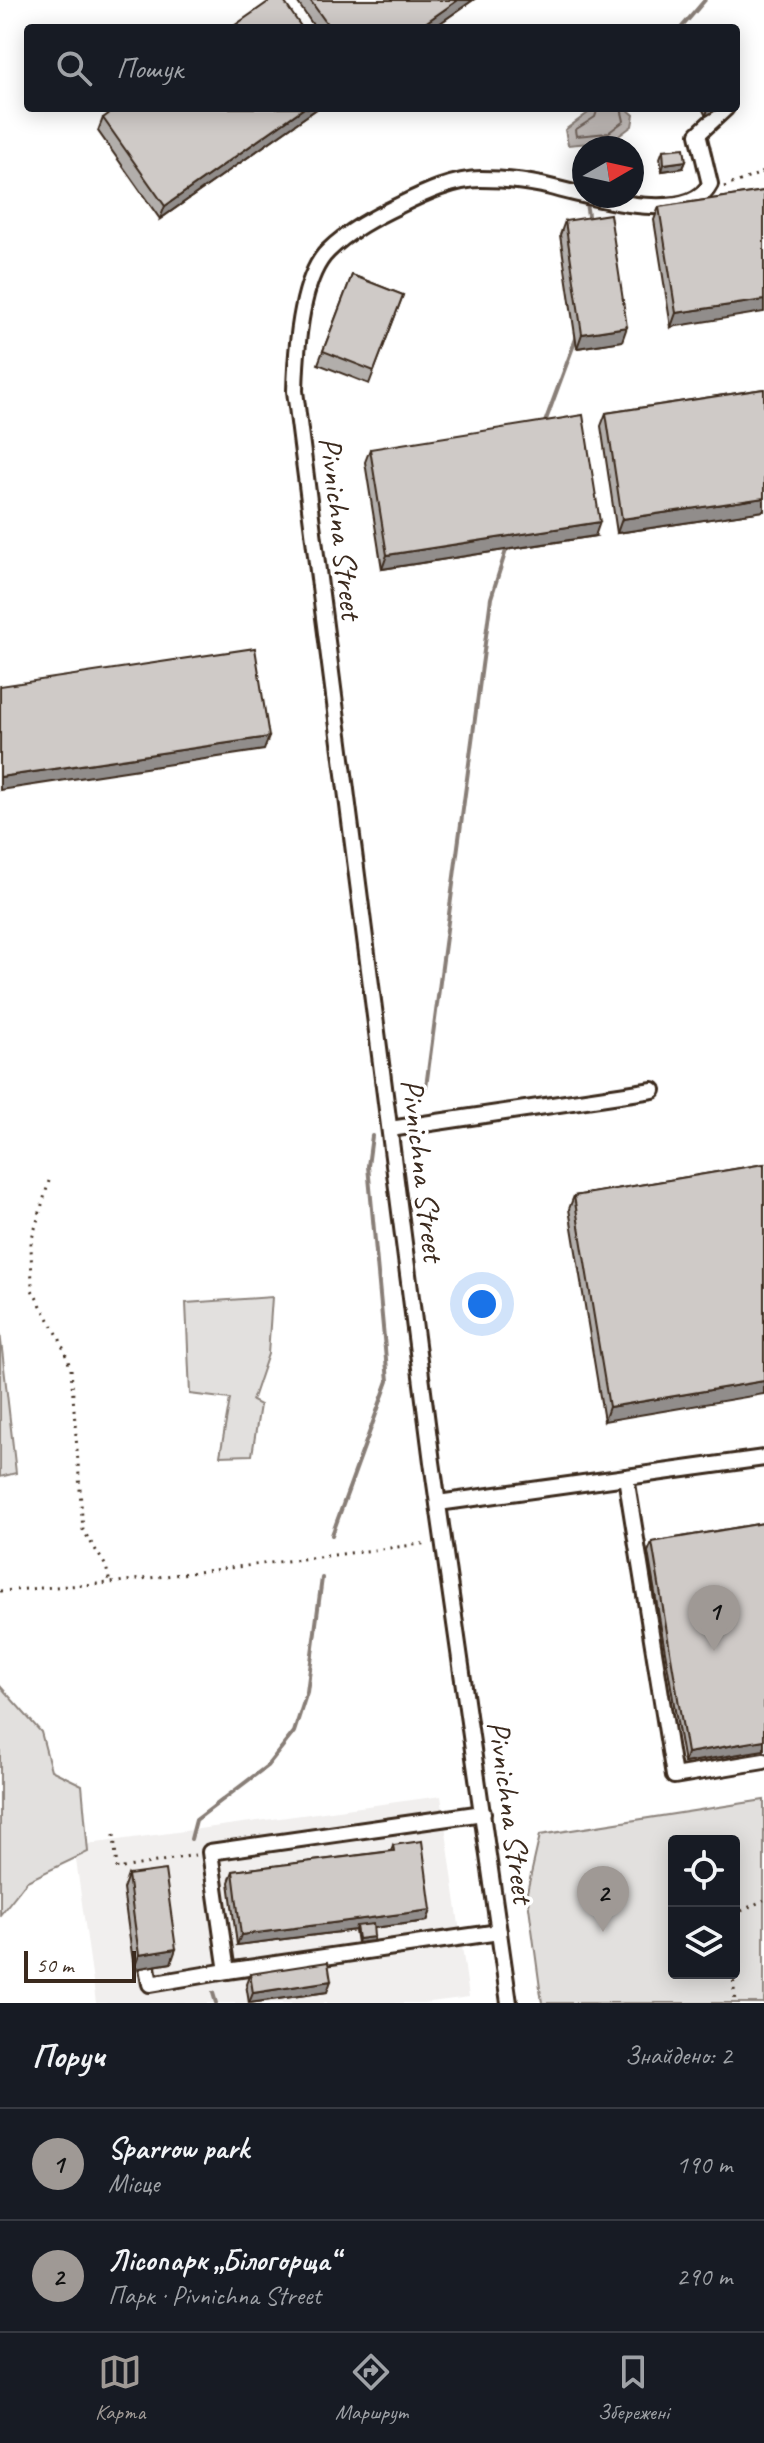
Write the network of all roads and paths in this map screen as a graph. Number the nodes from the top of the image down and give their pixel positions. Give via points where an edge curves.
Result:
1 (721, 112) edge
2 (764, 172) edge
3 (705, 193) junction
4 (653, 1090) dead end
5 (390, 1129) junction
6 (49, 1181) dead end
7 (764, 1458) edge
8 (626, 1477) junction
9 (438, 1503) junction
10 (444, 1541) junction
11 (110, 1583) junction
12 (0, 1591) edge
13 (764, 1761) edge
14 (483, 1813) junction
15 (114, 1835) dead end
16 (210, 1852) junction
17 (764, 1900) edge
18 (740, 1912) edge
19 (499, 1932) junction
20 (147, 1967) edge
21 (227, 1971) junction
22 (733, 1979) edge
23 (509, 2003) edge
24 (735, 2003) edge

1 - 3 street via 698,134 709,175
2 - 3 path
3 - 5 street, Pivnichna Street via 662,206 479,179 426,191 369,220 326,253 309,290 296,339 295,391
4 - 5 street
5 - 9 street, Pivnichna Street
6 - 11 path via 31,1242 32,1290 71,1369 83,1530 106,1566
7 - 8 street
8 - 9 street
8 - 13 street via 674,1776
9 - 10 street, Pivnichna Street
10 - 11 path
10 - 14 street, Pivnichna Street
11 - 12 path
14 - 16 street
14 - 19 street, Pivnichna Street
15 - 16 path via 117,1869
16 - 21 street
17 - 18 path
19 - 21 street
19 - 23 street, Pivnichna Street
20 - 21 street via 150,1984
22 - 24 path

